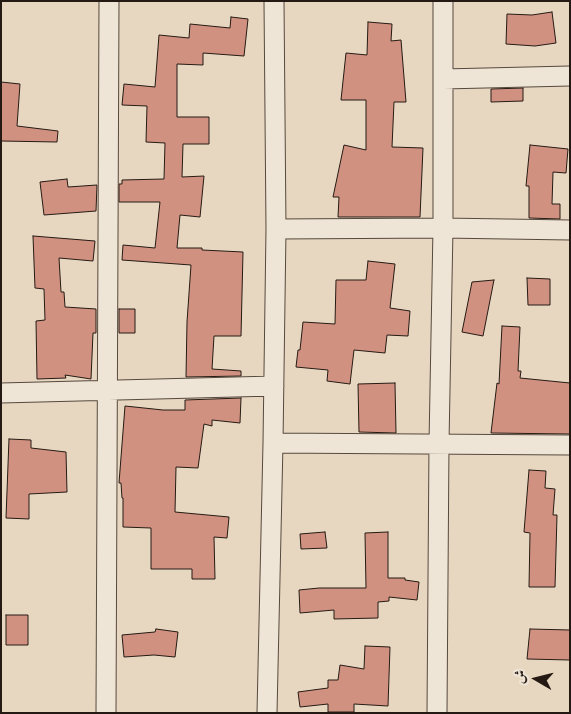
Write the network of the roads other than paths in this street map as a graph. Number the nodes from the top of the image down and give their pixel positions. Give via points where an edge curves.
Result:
1 (109, 1) edge
2 (274, 1) edge
3 (443, 1) edge
4 (570, 76) edge
5 (443, 78) junction
6 (443, 228) junction
7 (276, 229) junction
8 (570, 230) edge
9 (274, 386) junction
10 (108, 389) junction
11 (1, 393) edge
12 (273, 443) junction
13 (439, 443) junction
14 (570, 445) edge
15 (106, 713) edge
16 (267, 713) edge
17 (437, 713) edge

1 - 10 street
2 - 7 street
3 - 5 street
4 - 5 street
5 - 6 street
6 - 7 street
6 - 8 street
6 - 13 street
7 - 9 street
9 - 10 street
9 - 12 street
10 - 11 street
10 - 15 street
12 - 13 street
12 - 16 street
13 - 14 street
13 - 17 street

